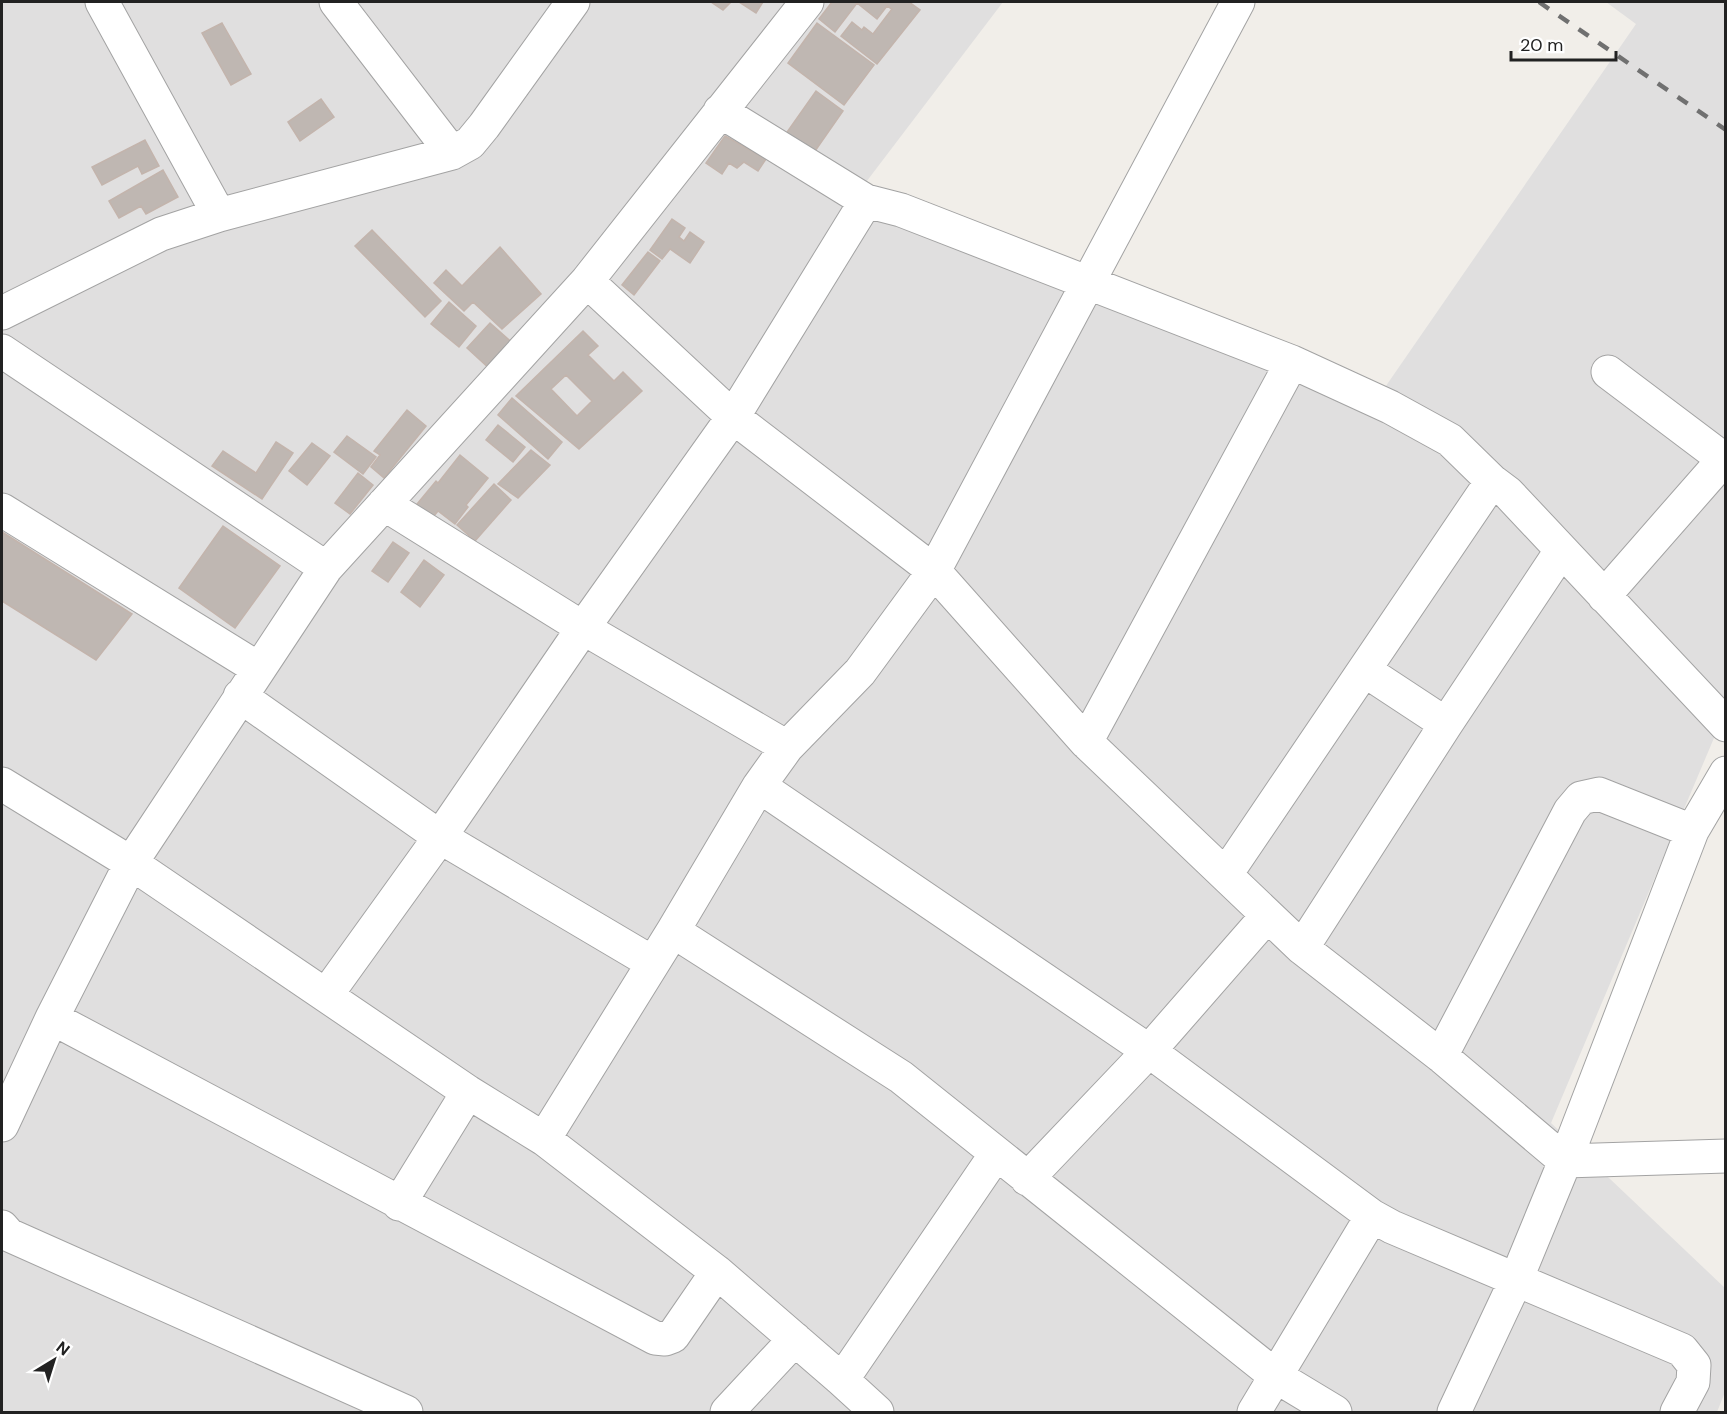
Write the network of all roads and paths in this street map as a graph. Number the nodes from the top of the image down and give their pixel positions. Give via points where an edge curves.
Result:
1 (102, 2) edge
2 (336, 2) edge
3 (573, 2) edge
4 (807, 2) edge
5 (1238, 2) edge
6 (720, 111) junction
7 (453, 153) junction
8 (866, 201) junction
9 (219, 215) junction
10 (587, 281) junction
11 (1089, 282) junction
12 (2, 313) edge
13 (2, 351) edge
14 (1292, 362) junction
15 (1608, 372) dead end
16 (733, 417) junction
17 (1725, 460) edge
18 (1492, 481) junction
19 (384, 504) junction
20 (2, 510) edge
21 (1561, 551) junction
22 (326, 568) junction
23 (934, 570) junction
24 (1604, 596) junction
25 (583, 628) junction
26 (259, 669) junction
27 (1364, 670) junction
28 (240, 696) junction
29 (1446, 724) junction
30 (1725, 725) edge
31 (1086, 742) junction
32 (787, 747) junction
33 (1725, 773) edge
34 (2, 784) edge
35 (759, 786) junction
36 (1692, 831) junction
37 (440, 837) junction
38 (131, 862) junction
39 (1226, 874) junction
40 (1267, 916) junction
41 (673, 932) junction
42 (1302, 948) junction
43 (653, 963) junction
44 (327, 994) junction
45 (52, 1018) junction
46 (1149, 1051) junction
47 (1441, 1056) junction
48 (468, 1092) junction
49 (3, 1115) edge
50 (544, 1138) junction
51 (996, 1154) junction
52 (1725, 1156) edge
53 (1565, 1161) junction
54 (1027, 1179) junction
55 (399, 1204) junction
56 (1372, 1216) junction
57 (4, 1239) edge
58 (717, 1272) junction
59 (1516, 1280) junction
60 (795, 1339) junction
61 (1277, 1377) junction
62 (842, 1380) junction
63 (406, 1413) edge
64 (726, 1413) edge
65 (877, 1413) edge
66 (1254, 1413) edge
67 (1335, 1413) edge
68 (1454, 1413) edge
69 (1677, 1413) edge

1 - 9 street
2 - 7 street
3 - 7 street via 484,126 470,143
4 - 6 street
5 - 11 street
6 - 8 street
6 - 10 street
7 - 9 street
8 - 11 street via 901,210
8 - 16 street
9 - 12 street via 161,234
10 - 16 street
10 - 19 street
11 - 14 street
11 - 23 street
13 - 22 street
14 - 18 street via 1390,407 1450,440
14 - 31 street
15 - 17 street
16 - 23 street
16 - 25 street
17 - 24 street
18 - 21 street
18 - 27 street
19 - 22 street
19 - 25 street
20 - 26 street
21 - 24 street
21 - 29 street
22 - 26 street
23 - 31 street
23 - 32 street via 860,672
24 - 30 street
25 - 32 street
25 - 37 street
26 - 28 street
27 - 29 street
27 - 39 street
28 - 37 street
28 - 38 street
29 - 42 street
31 - 39 street
32 - 35 street
33 - 36 street
34 - 38 street
35 - 41 street
35 - 46 street
36 - 47 street via 1599,794 1581,798 1570,811
36 - 53 street
37 - 43 street
37 - 44 street
38 - 44 street
38 - 45 street
39 - 40 street
40 - 42 street
40 - 46 street
41 - 43 street
41 - 51 street via 900,1077
42 - 47 street
43 - 50 street
44 - 48 street
45 - 49 street
45 - 55 street
46 - 54 street
46 - 56 street
47 - 53 street
48 - 50 street
48 - 55 street
50 - 58 street
51 - 54 street
51 - 62 street
52 - 53 street
53 - 59 street
54 - 61 street
55 - 58 street via 655,1338 673,1336
56 - 59 street
56 - 61 street
57 - 63 street
58 - 60 street
59 - 68 street
59 - 69 street via 1682,1350 1694,1365 1692,1382
60 - 62 street
60 - 64 street
61 - 66 street
61 - 67 street
62 - 65 street

